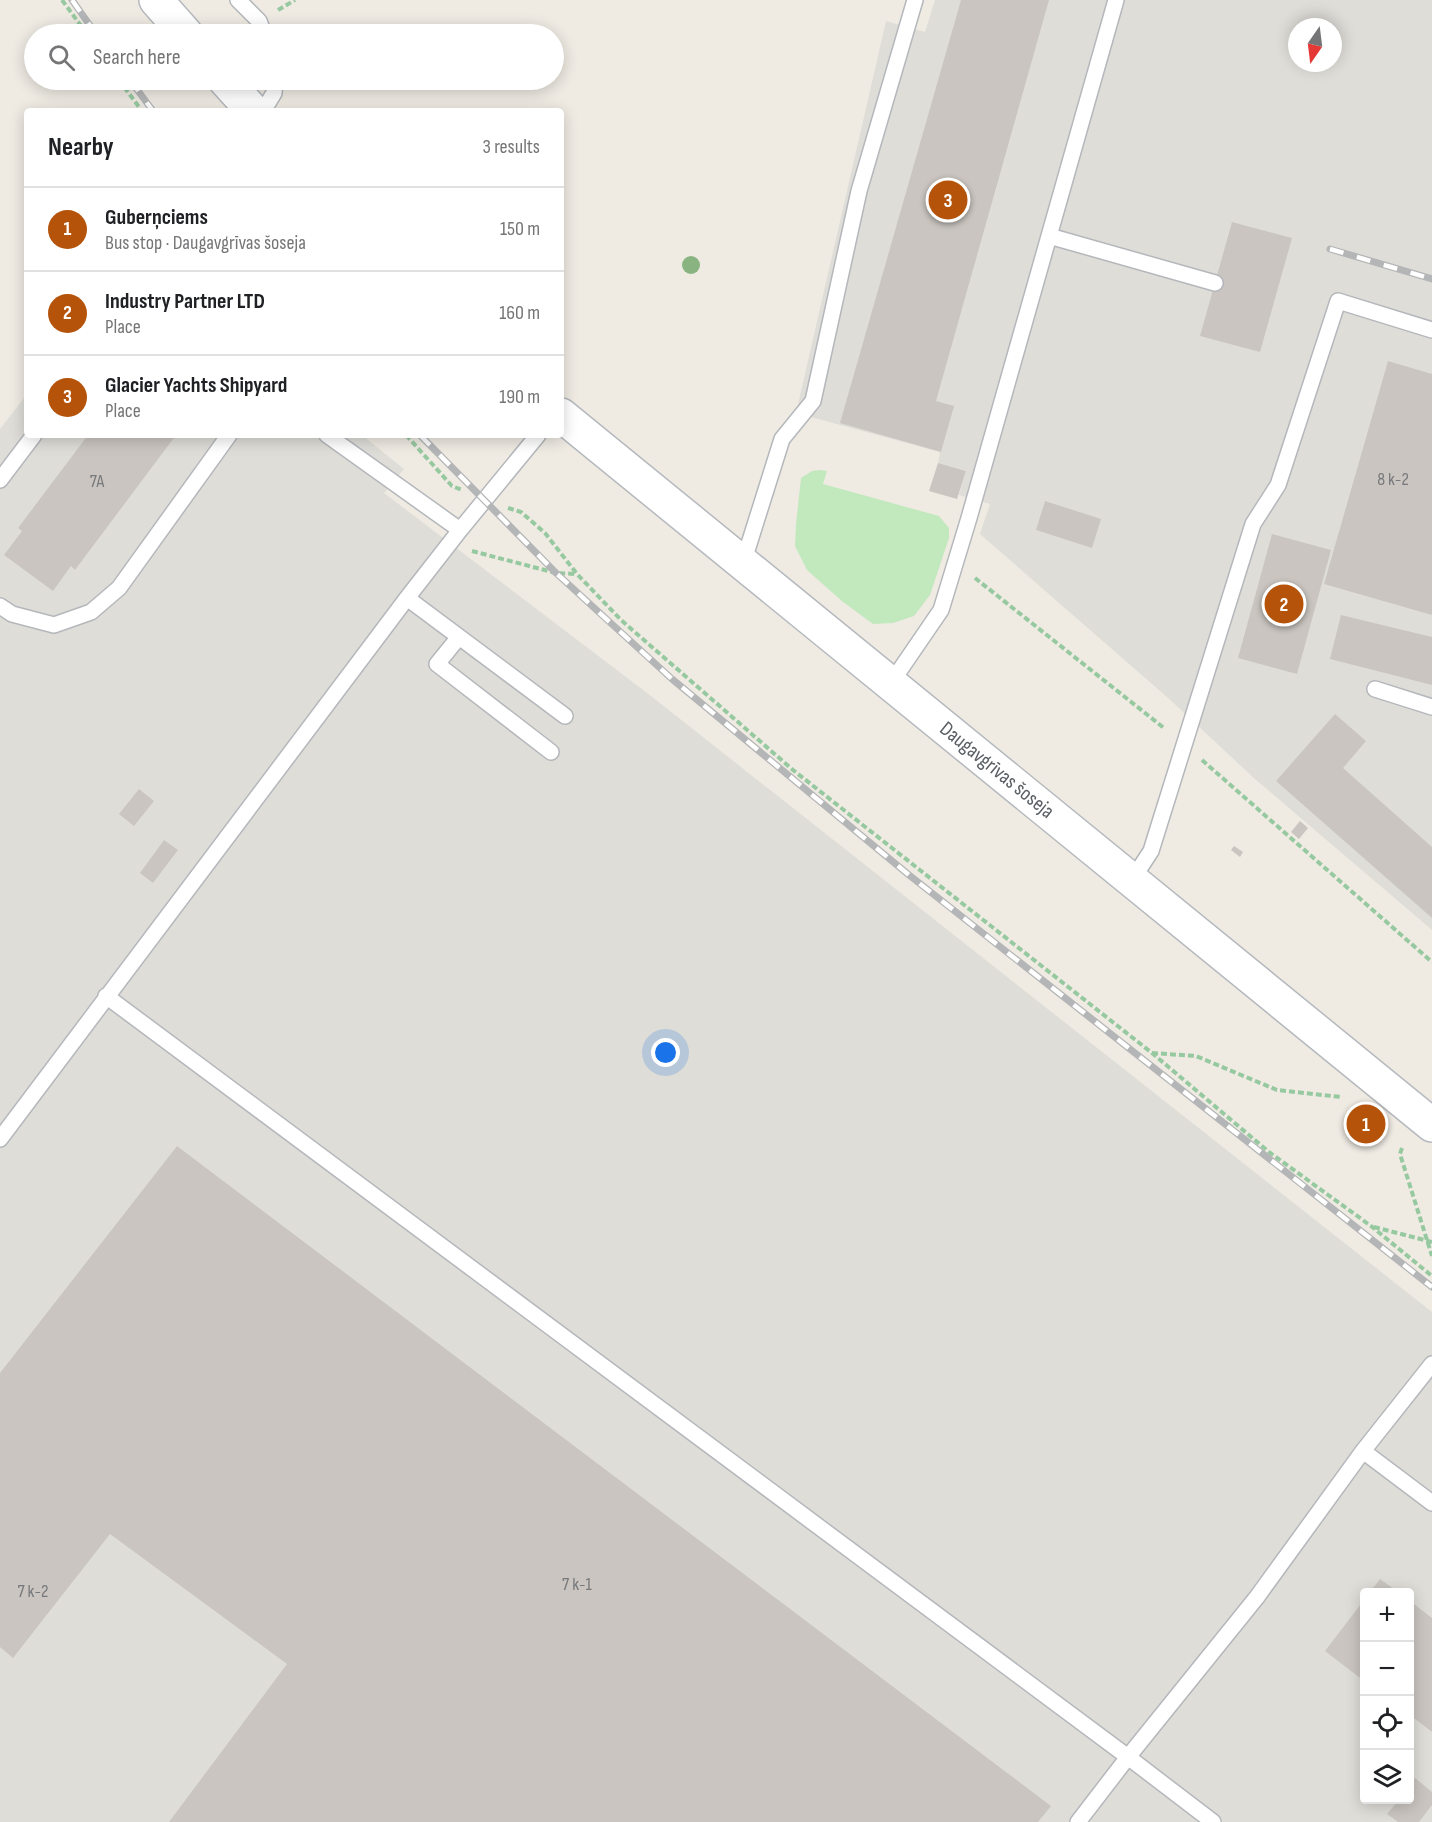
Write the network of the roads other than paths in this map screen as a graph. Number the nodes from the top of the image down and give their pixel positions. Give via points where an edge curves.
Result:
1 (238, 0) edge
2 (915, 0) edge
3 (1116, 0) edge
4 (260, 24) edge
5 (234, 90) edge
6 (273, 90) edge
7 (250, 108) edge
8 (265, 108) edge
9 (1049, 236) junction
10 (1215, 283) dead end
11 (1432, 330) edge
12 (564, 417) edge
13 (31, 438) edge
14 (227, 438) edge
15 (331, 438) edge
16 (536, 438) edge
17 (0, 480) edge
18 (460, 530) junction
19 (743, 564) junction
20 (407, 598) junction
21 (0, 606) edge
22 (459, 637) junction
23 (891, 683) junction
24 (1376, 689) dead end
25 (1432, 707) edge
26 (565, 716) dead end
27 (551, 752) dead end
28 (1132, 880) junction
29 (106, 996) junction
30 (1432, 1125) edge
31 (0, 1139) edge
32 (1432, 1364) edge
33 (1363, 1450) junction
34 (1432, 1503) edge
35 (1128, 1757) junction
36 (1078, 1822) edge
37 (1213, 1822) edge

1 - 4 lane
2 - 19 lane via 859,191 813,401 782,439
3 - 9 lane
5 - 7 main road
6 - 8 lane
9 - 10 lane
9 - 23 lane via 941,610
11 - 28 lane via 1338,301 1278,484 1252,524 1151,851
12 - 19 main road, Daugavgrīvas šoseja
13 - 17 lane
14 - 21 lane via 119,588 91,612 54,625 12,614
15 - 18 lane
16 - 18 lane
18 - 20 lane
19 - 23 main road, Daugavgrīvas šoseja
20 - 22 lane
20 - 29 lane
22 - 26 lane
22 - 27 lane via 436,664
23 - 28 main road, Daugavgrīvas šoseja
24 - 25 lane
28 - 30 main road, Daugavgrīvas šoseja
29 - 31 lane
29 - 35 lane
32 - 33 lane
33 - 34 lane
33 - 35 lane via 1257,1597
35 - 36 lane
35 - 37 lane

